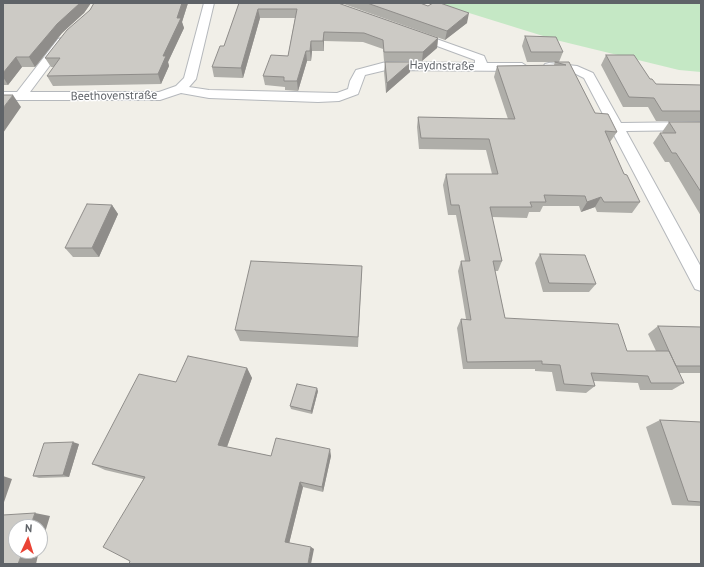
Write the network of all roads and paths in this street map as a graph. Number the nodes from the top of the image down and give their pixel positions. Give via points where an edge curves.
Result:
1 (209, 3) edge
2 (400, 29) edge
3 (72, 31) edge
4 (482, 66) junction
5 (180, 90) junction
6 (3, 96) edge
7 (21, 96) junction
8 (701, 126) edge
9 (616, 127) junction
10 (701, 284) edge

1 - 5 street via 190,79
2 - 4 street via 480,58
3 - 7 street
4 - 5 street, Haydnstraße via 386,66 371,69 360,73 354,91 339,97 209,94
4 - 9 street, Haydnstraße via 565,67 577,70 589,76
5 - 7 street, Beethovenstraße via 160,96
6 - 7 street, Beethovenstraße
8 - 9 street
9 - 10 street, Haydnstraße

